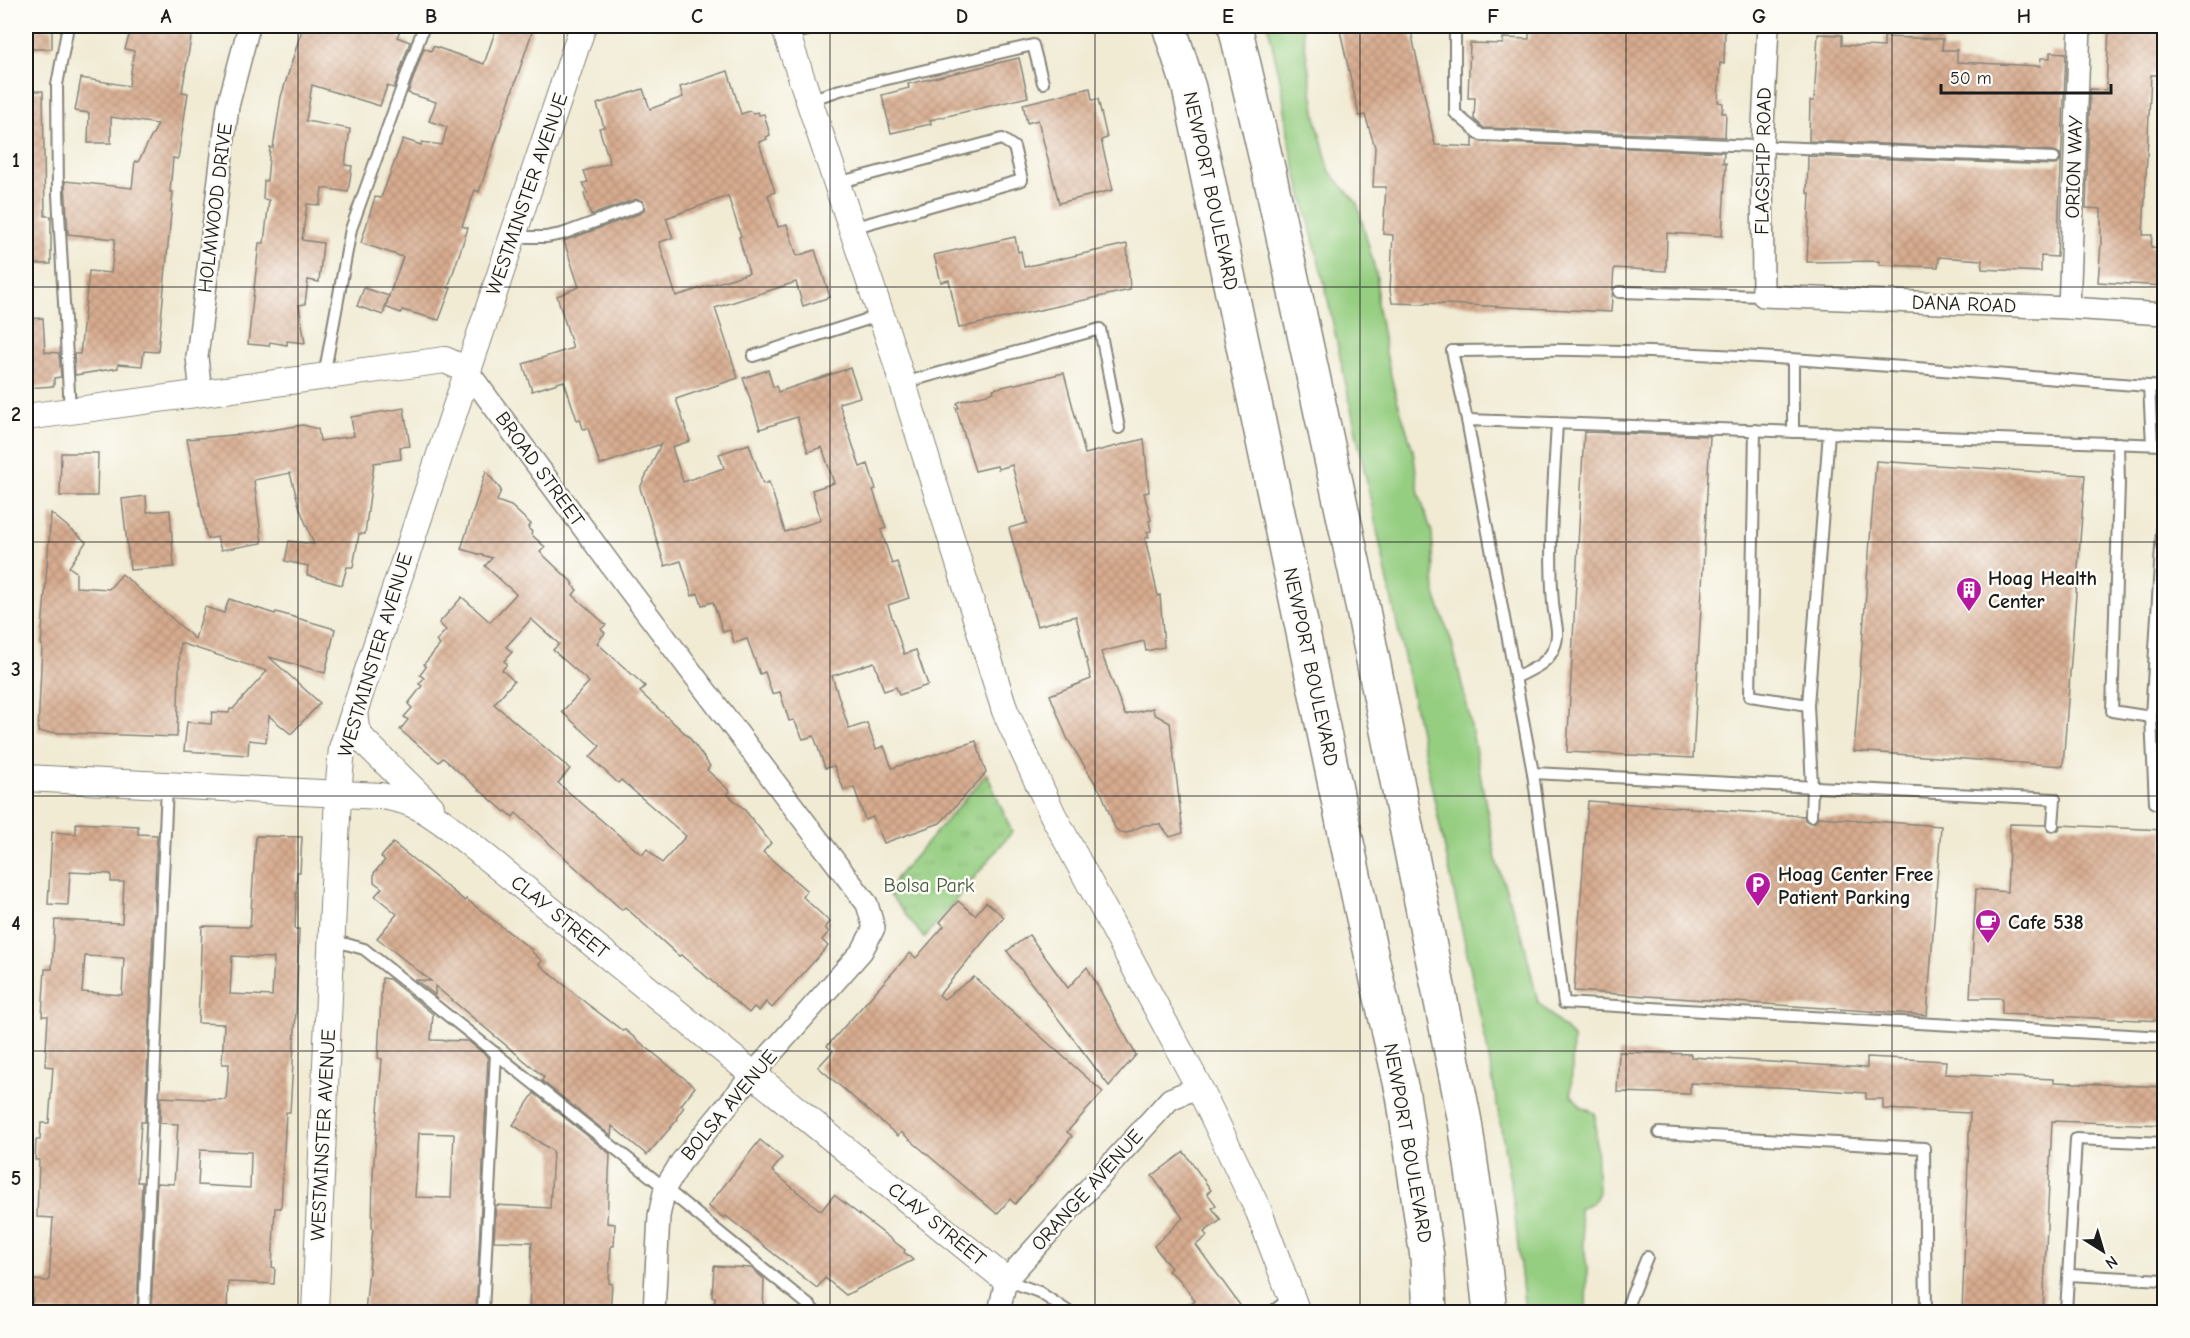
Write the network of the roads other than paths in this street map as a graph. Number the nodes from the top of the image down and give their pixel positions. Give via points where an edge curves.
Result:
1 (68, 26) edge
2 (249, 26) edge
3 (424, 26) edge
4 (583, 26) edge
5 (825, 26) edge
6 (1169, 26) edge
7 (1235, 26) edge
8 (1460, 26) edge
9 (1768, 26) edge
10 (2080, 26) edge
11 (785, 30) edge
12 (1043, 83) dead end
13 (809, 100) junction
14 (1762, 146) junction
15 (2054, 158) dead end
16 (837, 183) junction
17 (638, 206) dead end
18 (852, 228) junction
19 (512, 237) junction
20 (1619, 292) dead end
21 (1763, 296) junction
22 (2069, 308) junction
23 (2164, 314) edge
24 (881, 315) junction
25 (753, 356) dead end
26 (1793, 361) junction
27 (467, 370) junction
28 (324, 376) junction
29 (903, 383) junction
30 (2149, 386) junction
31 (2164, 387) edge
32 (201, 393) junction
33 (70, 411) junction
34 (26, 417) edge
35 (1467, 420) junction
36 (1557, 423) junction
37 (1119, 428) dead end
38 (1755, 430) junction
39 (1793, 432) junction
40 (1829, 432) junction
41 (2118, 443) junction
42 (2152, 444) junction
43 (2164, 445) edge
44 (2164, 497) edge
45 (1515, 678) junction
46 (1808, 705) junction
47 (354, 710) junction
48 (2151, 717) junction
49 (1533, 773) junction
50 (26, 778) edge
51 (167, 786) junction
52 (1812, 787) junction
53 (338, 794) junction
54 (2155, 803) dead end
55 (1811, 816) dead end
56 (2053, 825) dead end
57 (449, 827) junction
58 (874, 928) joint
59 (331, 940) junction
60 (2164, 1037) edge
61 (496, 1053) junction
62 (753, 1074) junction
63 (1199, 1087) junction
64 (1659, 1133) dead end
65 (2164, 1143) edge
66 (665, 1188) junction
67 (1647, 1257) dead end
68 (2068, 1275) junction
69 (1006, 1280) junction
70 (2164, 1280) edge
71 (1286, 1307) edge
72 (144, 1312) edge
73 (315, 1312) edge
74 (483, 1312) edge
75 (654, 1312) edge
76 (815, 1312) edge
77 (999, 1312) edge
78 (1069, 1312) edge
79 (1430, 1312) edge
80 (1490, 1312) edge
81 (1625, 1312) edge
82 (1926, 1312) edge
83 (2066, 1312) edge

1 - 33 lane via 57,96 58,195
2 - 32 street, HOLMWOOD DRIVE via 228,106 197,357
3 - 28 lane via 351,229
4 - 19 street, WESTMINSTER AVENUE
5 - 11 lane
6 - 79 highway, NEWPORT BOULEVARD via 1189,88 1403,1095 1427,1257
7 - 80 highway via 1356,575 1465,1122
8 - 14 lane via 1455,34 1455,113 1481,135
9 - 14 street, FLAGSHIP ROAD
10 - 22 street, ORION WAY
11 - 13 street
12 - 13 lane via 1033,45
13 - 16 street
14 - 15 lane
14 - 21 street, FLAGSHIP ROAD
16 - 18 street
16 - 18 lane via 1002,139 1014,147 1022,180
17 - 19 lane via 562,234
18 - 24 street
19 - 27 street, WESTMINSTER AVENUE
20 - 21 lane
21 - 22 street, DANA ROAD
22 - 23 street, DANA ROAD
24 - 25 lane
24 - 29 street
26 - 30 lane
26 - 35 lane via 1574,350 1452,351
26 - 39 lane
27 - 28 street via 445,360
27 - 47 street, WESTMINSTER AVENUE
27 - 58 street, BROAD STREET via 867,904
28 - 32 street
29 - 37 lane via 1100,329
29 - 63 street via 1005,711 1053,815
30 - 31 lane
30 - 42 lane
32 - 33 street
33 - 34 street
35 - 36 lane
35 - 45 lane
36 - 38 lane
36 - 45 lane via 1550,570 1558,631 1555,648 1544,663
38 - 39 lane
38 - 46 lane via 1750,696
39 - 40 lane
40 - 41 lane
40 - 46 lane
41 - 42 lane
41 - 48 lane via 2112,711
42 - 43 lane
44 - 48 lane
45 - 49 lane
46 - 52 lane
47 - 53 street, WESTMINSTER AVENUE via 342,748
47 - 57 street via 356,729 363,740
48 - 54 lane
49 - 52 lane
49 - 60 lane via 1564,1003
50 - 51 street, CLAY STREET
51 - 53 street, CLAY STREET
51 - 72 lane
52 - 55 lane
52 - 56 lane via 2055,799
53 - 57 street, CLAY STREET via 407,801
53 - 59 street, WESTMINSTER AVENUE
57 - 62 street, CLAY STREET
58 - 62 street, BOLSA AVENUE via 862,951
59 - 61 lane via 364,948
59 - 73 street, WESTMINSTER AVENUE
61 - 66 lane
61 - 74 lane
62 - 66 street, BOLSA AVENUE via 681,1162
62 - 69 street, CLAY STREET
63 - 69 street, ORANGE AVENUE via 1170,1099
63 - 71 street via 1259,1212
64 - 82 lane via 1924,1148
65 - 68 lane via 2076,1139
66 - 75 street, BOLSA AVENUE via 659,1216
66 - 76 lane
67 - 81 lane
68 - 70 lane
68 - 83 lane
69 - 77 street, ORANGE AVENUE
69 - 78 lane via 1039,1292

